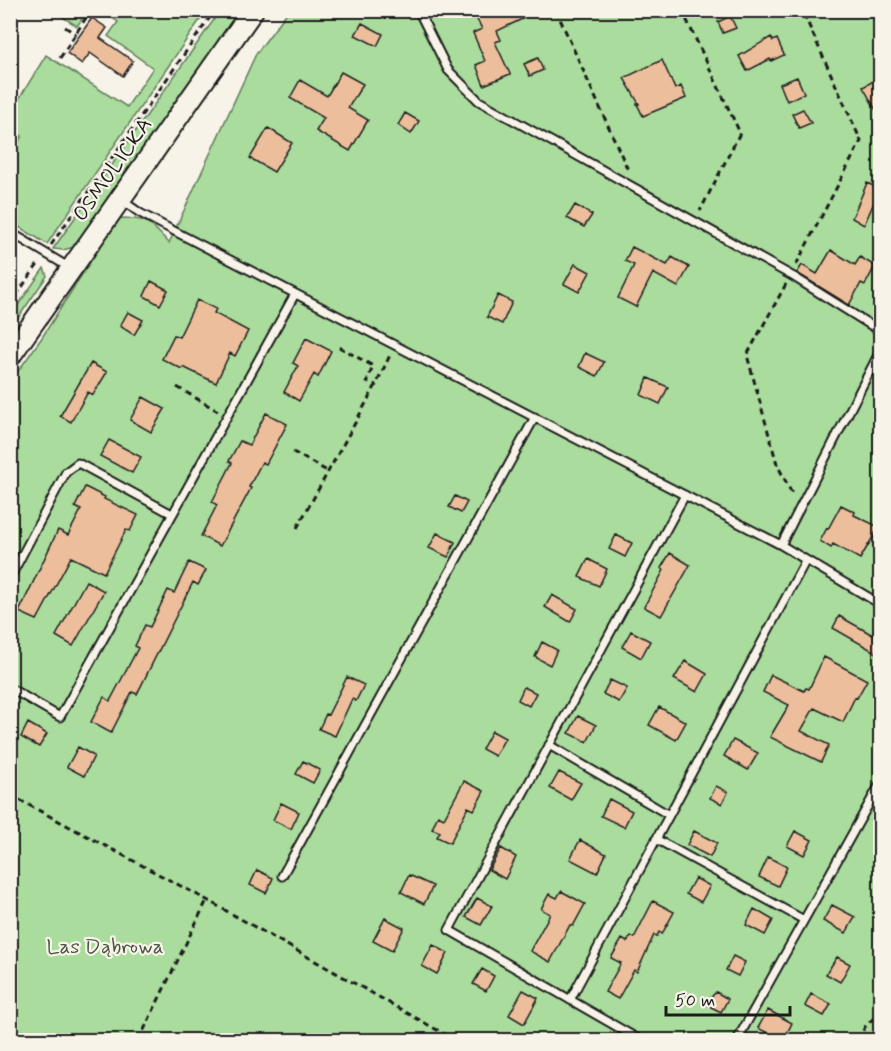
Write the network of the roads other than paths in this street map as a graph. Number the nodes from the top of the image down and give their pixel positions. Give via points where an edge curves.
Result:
1 (253, 10) edge
2 (418, 10) edge
3 (120, 199) junction
4 (10, 232) edge
5 (71, 269) junction
6 (295, 294) junction
7 (880, 331) edge
8 (880, 351) edge
9 (10, 356) edge
10 (535, 417) junction
11 (685, 495) junction
12 (172, 514) junction
13 (781, 545) junction
14 (806, 560) junction
15 (10, 578) edge
16 (880, 604) edge
17 (10, 688) edge
18 (549, 745) junction
19 (880, 784) edge
20 (669, 815) junction
21 (656, 840) junction
22 (282, 876) dead end
23 (804, 921) junction
24 (570, 1000) junction
25 (640, 1041) edge
26 (737, 1041) edge

1 - 3 street, OSMOLICKA
2 - 7 lane via 448,69 480,101
3 - 5 street, OSMOLICKA
3 - 6 lane
4 - 5 lane
5 - 9 street, OSMOLICKA
6 - 10 lane
6 - 12 lane
8 - 13 lane
10 - 11 lane
10 - 22 lane
11 - 13 lane
11 - 18 lane
12 - 15 lane via 78,463 66,472
12 - 17 lane via 60,717
13 - 14 lane
14 - 16 lane
14 - 20 lane
18 - 20 lane
18 - 24 lane via 449,930
19 - 23 lane
20 - 21 lane
21 - 23 lane
21 - 24 lane
23 - 26 lane
24 - 25 lane

